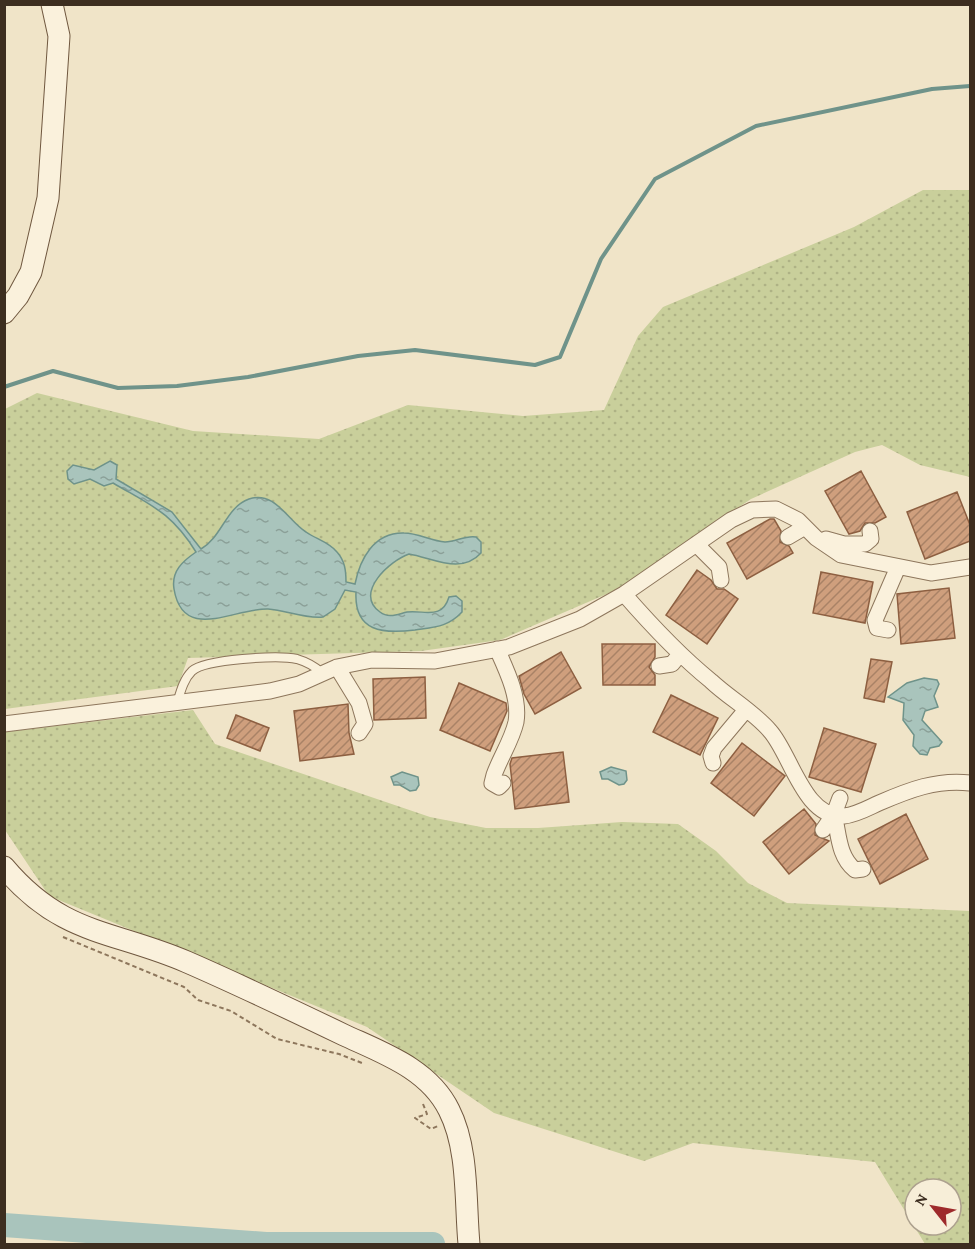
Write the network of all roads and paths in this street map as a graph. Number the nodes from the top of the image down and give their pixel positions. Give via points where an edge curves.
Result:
1 (52, 4) edge
2 (4, 313) edge
3 (870, 531) dead end
4 (810, 533) junction
5 (788, 537) dead end
6 (696, 544) junction
7 (966, 564) edge
8 (898, 567) junction
9 (721, 580) dead end
10 (624, 594) junction
11 (888, 630) dead end
12 (497, 649) junction
13 (680, 654) junction
14 (659, 666) dead end
15 (337, 667) junction
16 (321, 672) junction
17 (178, 700) junction
18 (746, 711) junction
19 (4, 724) edge
20 (359, 733) dead end
21 (712, 752) dead end
22 (503, 783) dead end
23 (970, 783) edge
24 (840, 798) dead end
25 (834, 814) junction
26 (823, 830) dead end
27 (4, 867) edge
28 (862, 869) dead end
29 (56, 932) dead end
30 (368, 1066) dead end
31 (422, 1100) dead end
32 (444, 1130) dead end
33 (468, 1245) edge

1 - 2 street via 58,36 48,198 31,272
3 - 4 street via 871,539 865,544 844,544
4 - 5 street
4 - 6 street via 798,520 776,509 752,510
4 - 8 street via 841,555
6 - 9 street via 718,567
6 - 10 street
7 - 8 street via 931,573
8 - 11 street via 875,611 875,626
10 - 12 street via 580,619
10 - 13 street
12 - 15 street via 435,661 372,660
12 - 22 street via 520,704 492,783 499,787
13 - 14 street via 672,664
13 - 18 street
15 - 16 street
15 - 20 street via 364,710 365,724
16 - 17 street via 299,684 270,691
16 - 17 lane via 295,658 205,665 186,678
17 - 19 street
18 - 21 street
18 - 25 street via 770,730 808,797
23 - 25 street via 950,781 921,786 854,813
24 - 25 street
25 - 26 street
25 - 28 street via 838,842 847,862 855,870
27 - 33 street via 32,896 64,919 188,962 418,1072 449,1109 457,1131
29 - 30 path via 113,960 184,987 198,1000 231,1011 277,1039 339,1054
31 - 32 path via 427,1113 416,1118 431,1129 441,1125

